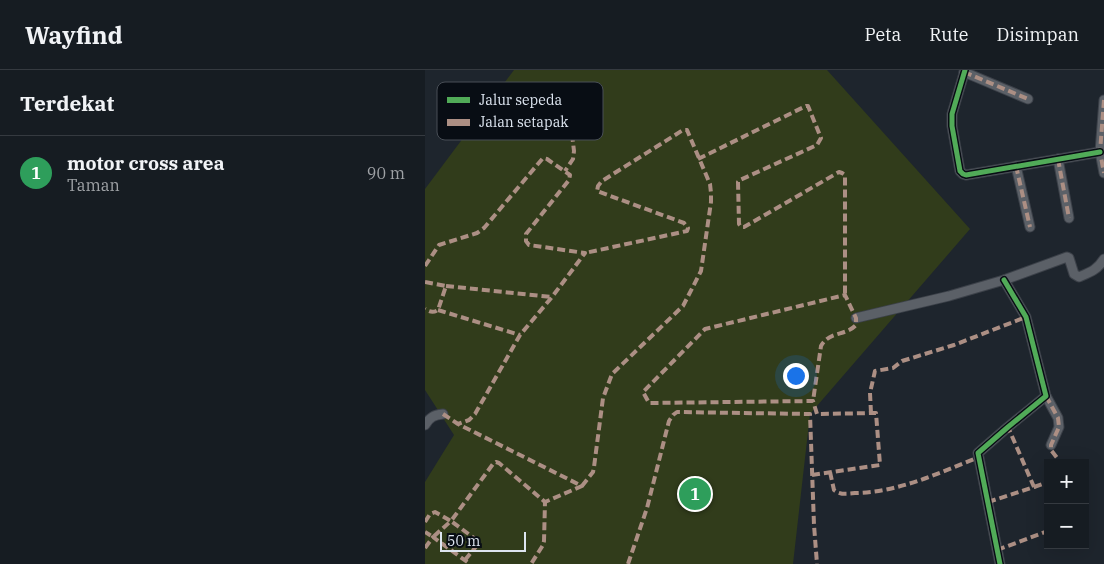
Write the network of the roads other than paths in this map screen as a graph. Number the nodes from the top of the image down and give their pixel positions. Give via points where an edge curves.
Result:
1 (965, 71) edge
2 (1028, 99) dead end
3 (1104, 100) edge
4 (1100, 152) junction
5 (1058, 159) junction
6 (1015, 166) junction
7 (1104, 173) edge
8 (1069, 218) dead end
9 (1030, 227) dead end
10 (1104, 259) edge
11 (1004, 280) junction
12 (856, 318) dead end
13 (1046, 396) junction
14 (443, 414) dead end
15 (425, 425) edge
16 (1051, 445) dead end
17 (1000, 564) edge

1 - 2 street
1 - 6 street via 952,114 961,171 966,175
3 - 4 street
4 - 5 street
4 - 7 street
5 - 6 street
5 - 8 street
6 - 9 street
10 - 11 street via 1099,267 1079,277 1074,274 1067,257
11 - 12 street
11 - 13 street via 1027,317
13 - 16 street via 1059,427
13 - 17 street via 979,453
14 - 15 street via 429,418

